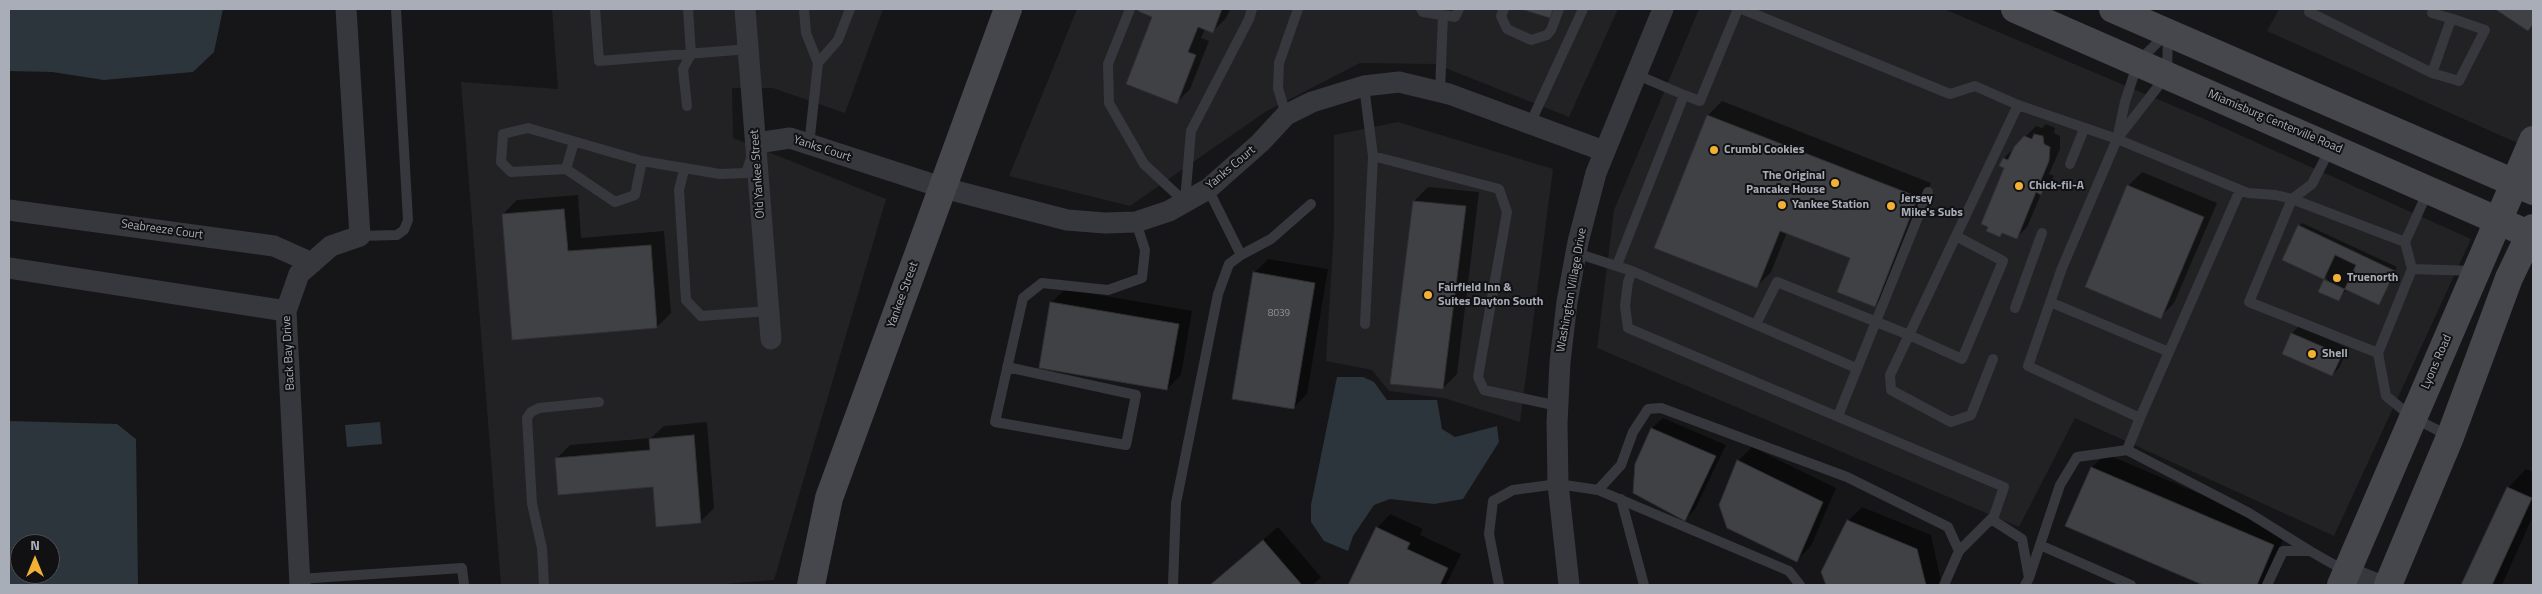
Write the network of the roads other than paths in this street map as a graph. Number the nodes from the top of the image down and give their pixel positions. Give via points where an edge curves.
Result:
1 (346, 9) edge
2 (396, 9) edge
3 (595, 9) edge
4 (688, 9) edge
5 (745, 9) edge
6 (804, 9) edge
7 (850, 9) edge
8 (1008, 9) edge
9 (1130, 9) edge
10 (1252, 9) edge
11 (1298, 9) edge
12 (1421, 9) edge
13 (1459, 9) edge
14 (1504, 9) edge
15 (1560, 9) edge
16 (1583, 9) edge
17 (1663, 9) edge
18 (1738, 9) edge
19 (1742, 9) edge
20 (2015, 9) edge
21 (2113, 9) edge
22 (2310, 9) edge
23 (2429, 10) edge
24 (1443, 15) junction
25 (2453, 19) junction
26 (2168, 32) junction
27 (749, 49) junction
28 (691, 54) junction
29 (2138, 62) junction
30 (818, 63) junction
31 (2432, 73) junction
32 (1635, 74) junction
33 (2167, 75) junction
34 (1364, 86) junction
35 (1440, 92) junction
36 (1684, 95) junction
37 (687, 106) dead end
38 (2018, 106) junction
39 (1286, 115) junction
40 (1530, 124) junction
41 (2084, 129) junction
42 (2117, 139) junction
43 (2533, 140) edge
44 (574, 142) junction
45 (757, 143) junction
46 (809, 145) junction
47 (2332, 146) junction
48 (1604, 152) junction
49 (1373, 156) junction
50 (642, 161) junction
51 (2070, 164) dead end
52 (566, 169) junction
53 (684, 170) junction
54 (2523, 186) edge
55 (944, 188) junction
56 (1208, 189) junction
57 (2240, 190) junction
58 (2428, 190) junction
59 (1928, 192) dead end
60 (2292, 199) junction
61 (1185, 202) junction
62 (1311, 204) dead end
63 (9, 210) edge
64 (2497, 220) junction
65 (1136, 222) junction
66 (2042, 233) dead end
67 (2532, 233) edge
68 (360, 236) junction
69 (1956, 236) junction
70 (2406, 242) junction
71 (1576, 252) junction
72 (1241, 255) junction
73 (312, 263) junction
74 (1617, 264) junction
75 (9, 268) edge
76 (2412, 269) junction
77 (1632, 270) junction
78 (2477, 271) junction
79 (2050, 302) junction
80 (2015, 308) dead end
81 (286, 310) junction
82 (768, 311) junction
83 (1876, 323) junction
84 (1365, 324) dead end
85 (1756, 324) junction
86 (1909, 335) junction
87 (771, 339) dead end
88 (2168, 352) junction
89 (2378, 353) junction
90 (1994, 359) dead end
91 (1007, 367) junction
92 (1856, 368) junction
93 (600, 402) dead end
94 (1558, 406) junction
95 (1838, 416) junction
96 (2412, 417) junction
97 (2140, 418) junction
98 (2450, 437) junction
99 (2127, 450) junction
100 (1558, 484) junction
101 (1598, 490) junction
102 (1621, 498) junction
103 (1991, 519) junction
104 (2040, 545) junction
105 (1959, 551) junction
106 (2310, 551) junction
107 (2344, 579) edge
108 (299, 582) edge
109 (2027, 582) edge
110 (464, 585) edge
111 (544, 585) edge
112 (811, 585) edge
113 (1173, 585) edge
114 (1499, 585) edge
115 (1569, 585) edge
116 (1644, 585) edge
117 (1800, 585) edge
118 (1944, 585) edge
119 (2131, 585) edge
120 (2267, 585) edge
121 (2380, 585) edge
122 (2388, 585) edge

1 - 68 street
2 - 68 lane via 408,220 404,230 397,235
3 - 28 lane via 599,61
4 - 28 lane
5 - 27 street, Old Yankee Street
6 - 30 lane via 806,33
7 - 30 lane via 838,40
8 - 55 main road, Yankee Street
9 - 61 lane via 1108,64 1109,103 1144,164
10 - 61 lane via 1191,131
11 - 39 lane via 1279,63 1278,88
12 - 24 lane
13 - 24 lane via 1456,17
14 - 15 lane via 1501,16 1507,29 1531,40 1552,30
16 - 40 lane
17 - 32 street, Washington Village Drive
18 - 36 lane via 1700,101
19 - 38 lane via 1950,94 1975,86
20 - 29 main road, Miamisburg Centerville Road
21 - 26 main road
22 - 31 lane via 2309,12
23 - 25 lane
24 - 35 lane
25 - 31 lane
25 - 31 lane via 2485,30 2459,81
26 - 29 lane
26 - 33 lane
26 - 54 main road
27 - 28 lane
27 - 45 street, Old Yankee Street
28 - 37 lane via 683,69
29 - 33 main road, Miamisburg Centerville Road
29 - 42 lane
30 - 46 lane
32 - 36 lane
32 - 48 street, Washington Village Drive
33 - 42 lane
33 - 47 main road, Miamisburg Centerville Road
34 - 35 street, Yanks Court via 1399,82
34 - 39 street, Yanks Court via 1331,95
34 - 49 lane
35 - 40 street, Yanks Court
36 - 74 lane
38 - 41 lane
38 - 69 lane
39 - 56 street, Yanks Court
40 - 48 street, Yanks Court
41 - 42 lane
41 - 51 lane
42 - 57 lane
42 - 79 lane
43 - 54 main road, Lyons Road
44 - 50 lane
44 - 52 lane
44 - 52 lane via 528,128 503,134 501,162 511,172
45 - 46 street, Yanks Court via 790,138
45 - 53 lane via 746,173
45 - 82 street, Old Yankee Street
46 - 55 street, Yanks Court
47 - 58 main road, Miamisburg Centerville Road
47 - 60 lane via 2312,184
48 - 71 street, Washington Village Drive
49 - 84 lane
49 - 94 lane via 1499,189 1507,212 1478,377 1484,390
50 - 52 lane via 635,195 615,202
50 - 53 lane
53 - 82 lane via 679,190 686,300 701,316
54 - 64 main road, Lyons Road
55 - 65 street, Yanks Court via 1067,220
55 - 112 main road, Yankee Street via 829,498
56 - 61 street, Yanks Court
56 - 72 lane
57 - 60 lane
57 - 88 lane
58 - 64 main road, Miamisburg Centerville Road
58 - 70 lane
59 - 83 lane
60 - 70 lane
60 - 89 lane via 2249,302
61 - 65 street, Yanks Court
62 - 72 lane via 1271,239
63 - 73 street, Seabreeze Court via 274,246
64 - 67 main road, Miamisburg Centerville Road
64 - 78 main road, Lyons Road
65 - 91 lane via 1145,250 1142,278 1108,290 1042,283 1023,298
66 - 80 lane
67 - 98 main road via 2509,278
68 - 73 street, Back Bay Drive via 331,246
69 - 86 lane
69 - 86 lane via 2003,261 1962,359
70 - 76 lane
71 - 74 lane
71 - 94 street, Washington Village Drive via 1562,344
72 - 113 lane via 1229,264 1216,303 1176,503
73 - 81 street, Back Bay Drive via 300,274
74 - 77 lane
75 - 81 street
76 - 78 lane
76 - 89 lane
77 - 85 lane
77 - 95 lane via 1626,306 1628,328
78 - 96 main road, Lyons Road
79 - 88 lane
79 - 97 lane via 2028,366
81 - 108 street, Back Bay Drive
82 - 87 street, Old Yankee Street
83 - 85 lane via 1777,282
83 - 86 lane
83 - 92 lane
85 - 92 lane
86 - 90 lane via 1890,375 1891,390 1951,422 1971,415
88 - 97 lane
89 - 96 lane via 2386,396
91 - 91 lane via 994,422 1126,445 1136,395
92 - 95 lane
93 - 111 lane via 539,408 527,418 532,504 542,548
94 - 100 street, Washington Village Drive
95 - 103 lane via 2004,487
96 - 98 lane
96 - 107 main road, Lyons Road
97 - 99 lane
98 - 122 main road
99 - 104 lane via 2077,457 2060,485
99 - 106 lane via 2249,513
100 - 101 lane
100 - 114 lane via 1514,490 1493,501 1489,534
100 - 115 street, Washington Village Drive
101 - 102 lane
101 - 105 lane via 1621,465 1633,432 1648,409 1661,408 1847,477 1948,526
102 - 116 lane
102 - 117 lane via 1789,571
103 - 105 lane
103 - 109 lane via 2022,538
104 - 109 lane
104 - 119 lane
105 - 118 lane
106 - 107 lane
106 - 120 lane via 2283,551
107 - 121 street
108 - 110 lane via 462,568

